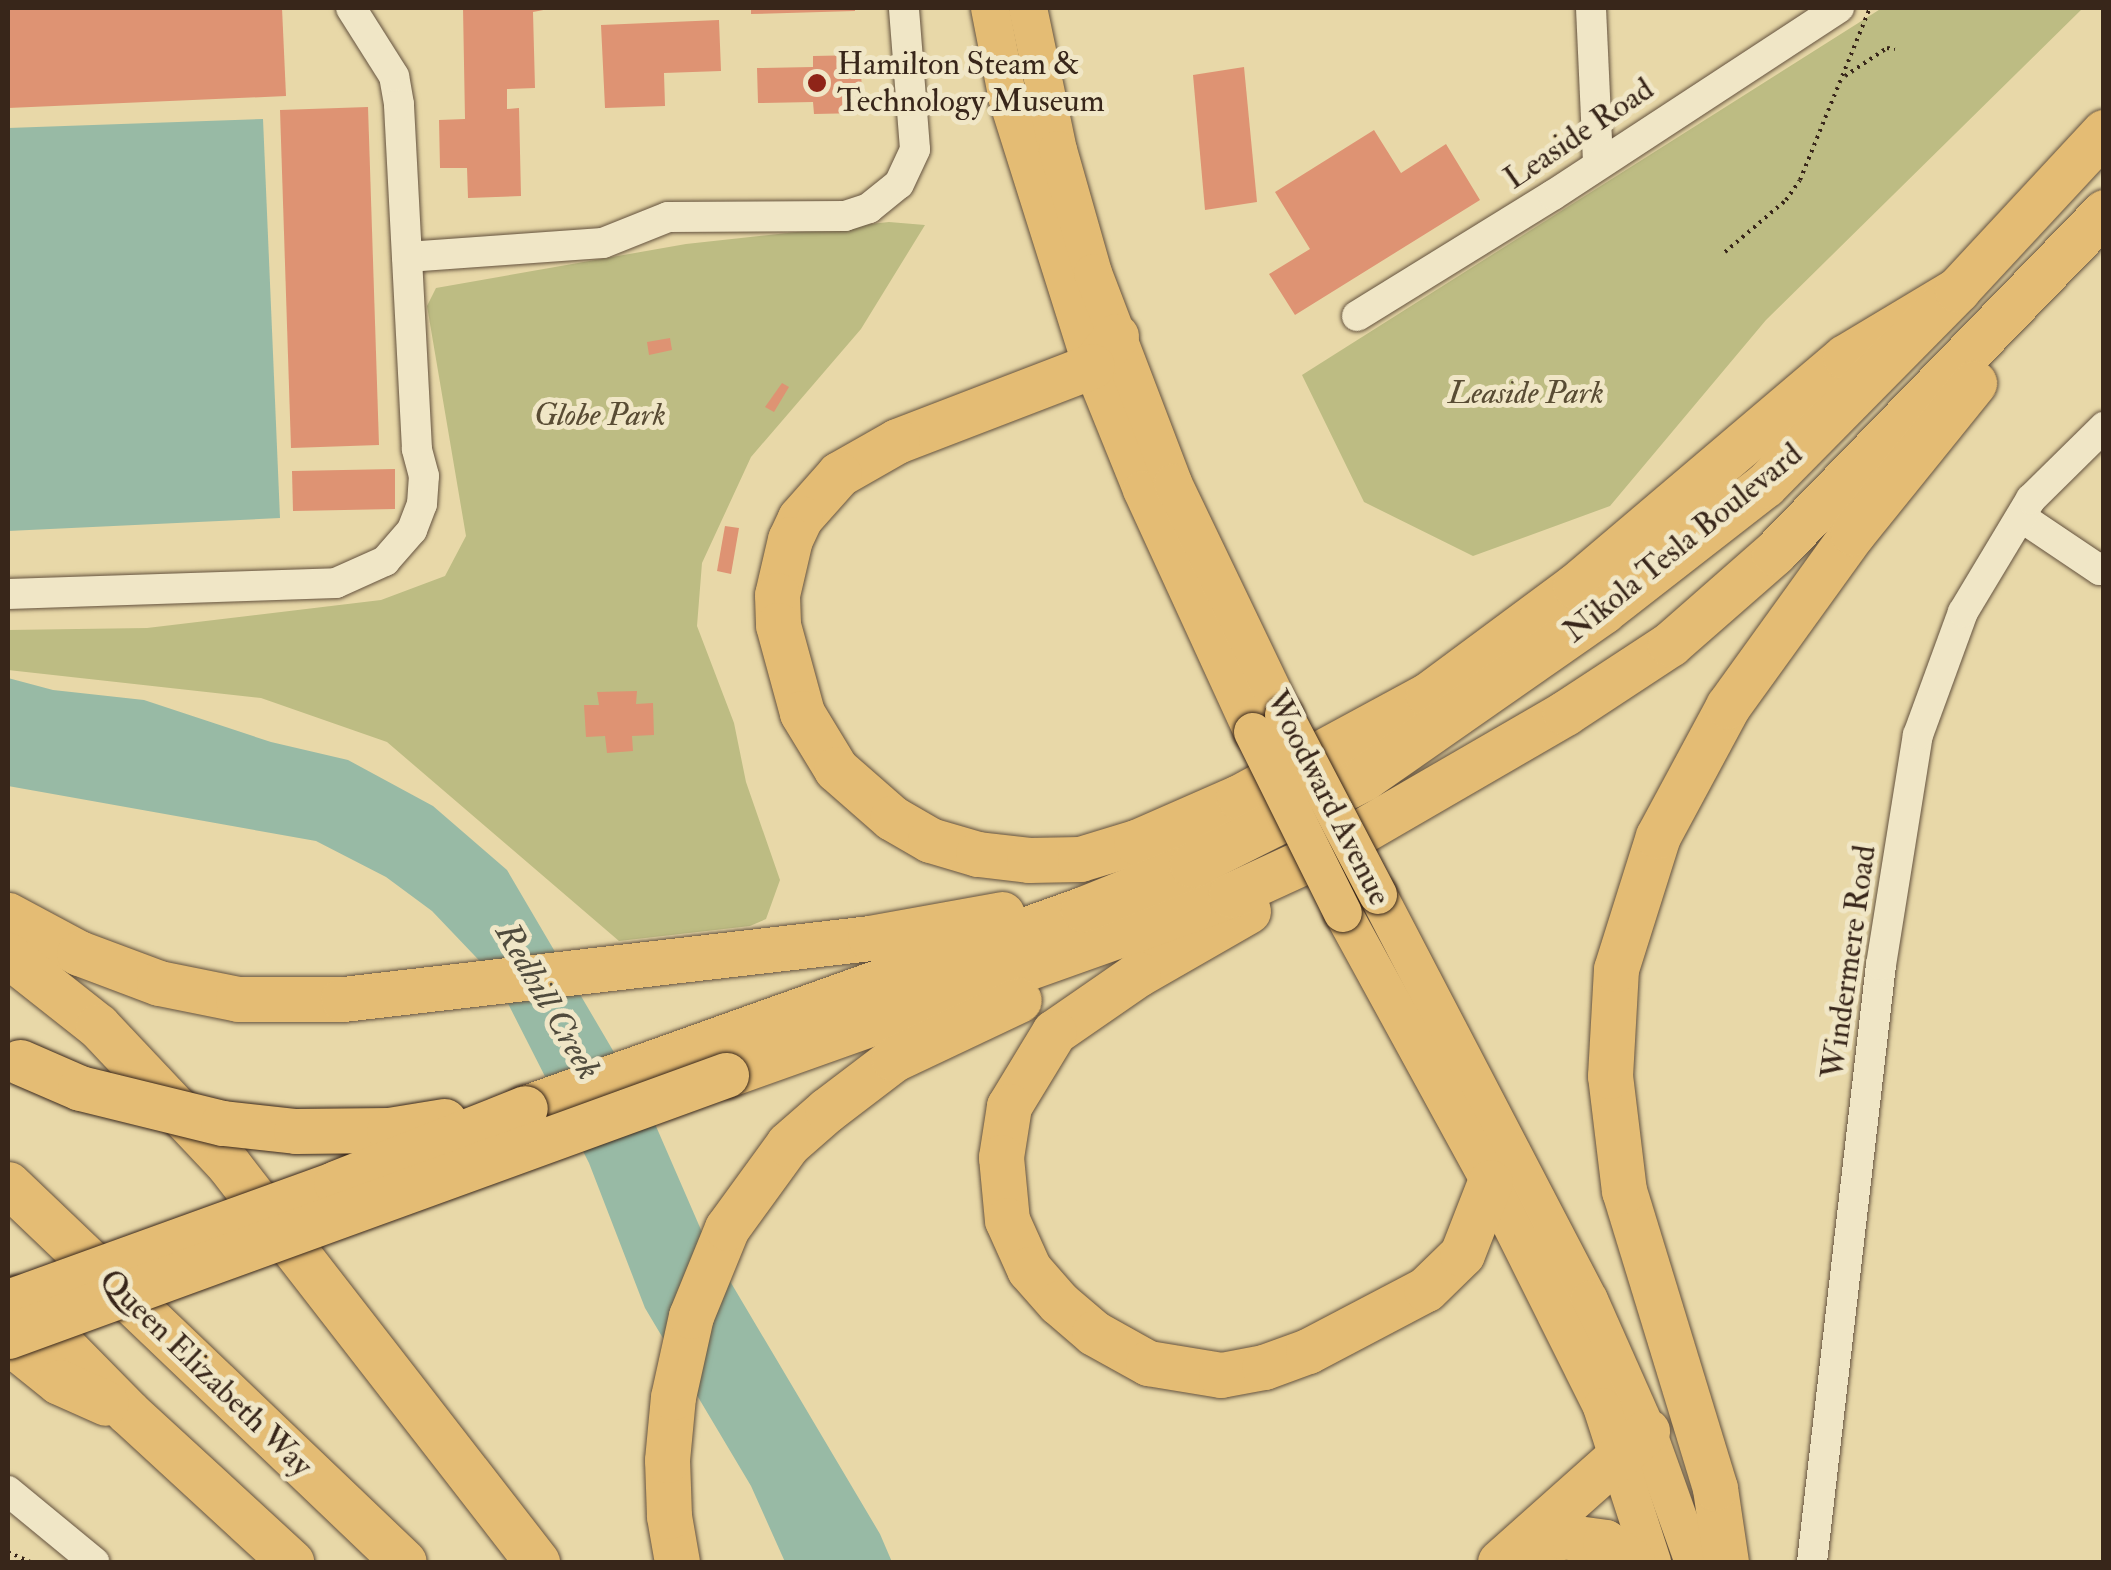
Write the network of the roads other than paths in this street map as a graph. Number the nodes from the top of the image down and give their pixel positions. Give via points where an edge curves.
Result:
1 (351, 8) edge
2 (904, 8) edge
3 (990, 8) edge
4 (1028, 8) edge
5 (1591, 8) edge
6 (1839, 8) edge
7 (2104, 132) edge
8 (1598, 162) junction
9 (2104, 212) edge
10 (2104, 239) edge
11 (407, 257) junction
12 (1957, 290) junction
13 (1357, 316) dead end
14 (1104, 351) junction
15 (2104, 426) edge
16 (2020, 517) junction
17 (2104, 568) edge
18 (8, 594) edge
19 (1565, 713) junction
20 (1269, 724) junction
21 (1192, 865) junction
22 (1231, 895) junction
23 (8, 915) edge
24 (8, 955) edge
25 (14, 1059) edge
26 (712, 1061) junction
27 (525, 1108) junction
28 (1490, 1182) junction
29 (8, 1184) edge
30 (8, 1290) edge
31 (8, 1302) edge
32 (8, 1338) edge
33 (128, 1412) junction
34 (1634, 1443) junction
35 (8, 1491) edge
36 (94, 1562) edge
37 (291, 1562) edge
38 (404, 1562) edge
39 (537, 1562) edge
40 (677, 1562) edge
41 (1503, 1562) edge
42 (1633, 1562) edge
43 (1652, 1562) edge
44 (1694, 1562) edge
45 (1726, 1562) edge
46 (1812, 1562) edge

1 - 11 street via 394,76
2 - 11 street via 916,149 899,184 869,208 845,216 668,217 604,242
3 - 14 main road, Woodward Avenue via 1008,100
4 - 14 main road, Woodward Avenue
5 - 8 street
6 - 8 street, Leaside Road
7 - 12 highway, Nikola Tesla Boulevard
8 - 13 street, Leaside Road
9 - 19 highway, Nikola Tesla Boulevard via 1774,552 1670,644
10 - 45 highway via 1853,533 1728,706 1658,836 1630,914 1612,993 1616,1149 1638,1250 1715,1488
11 - 18 street via 424,490 418,517 395,553 336,583
12 - 14 highway via 1845,357 1576,586 1428,695 1239,797 1080,859 978,854 930,840 892,818 820,747 781,646 782,567 800,518 839,474
12 - 21 highway, Nikola Tesla Boulevard via 1765,484 1603,611 1364,778
14 - 20 main road, Woodward Avenue via 1142,490
15 - 16 street, Windermere Road
16 - 17 street
16 - 46 street, Windermere Road via 1963,612 1918,736 1880,965
19 - 22 highway, Nikola Tesla Boulevard via 1330,850
19 - 28 highway via 1451,796 1138,974 1054,1032 1008,1106 1001,1157 1008,1220 1030,1269 1059,1303 1094,1333 1148,1362 1221,1375 1308,1350 1426,1289 1462,1254
20 - 28 main road, Woodward Avenue, bridge via 1343,913
20 - 34 main road, Woodward Avenue, bridge via 1378,895 1590,1300
21 - 23 highway via 950,926 343,999 238,999 159,984
21 - 26 highway
22 - 26 highway
22 - 40 highway via 1128,954 969,1020 894,1060 788,1144 726,1228 691,1316 667,1460
24 - 39 highway via 98,1026 228,1164
25 - 27 highway, bridge via 80,1088 163,1110 296,1132 389,1130
26 - 27 highway
26 - 32 highway, bridge
27 - 31 highway, bridge
28 - 34 main road, Woodward Avenue via 1602,1407
29 - 38 highway, Queen Elizabeth Way
30 - 33 highway
32 - 33 highway via 59,1382
33 - 37 highway
34 - 41 highway
34 - 43 main road, Woodward Avenue
34 - 44 main road, Woodward Avenue
35 - 36 street
41 - 42 highway via 1562,1536 1606,1542

